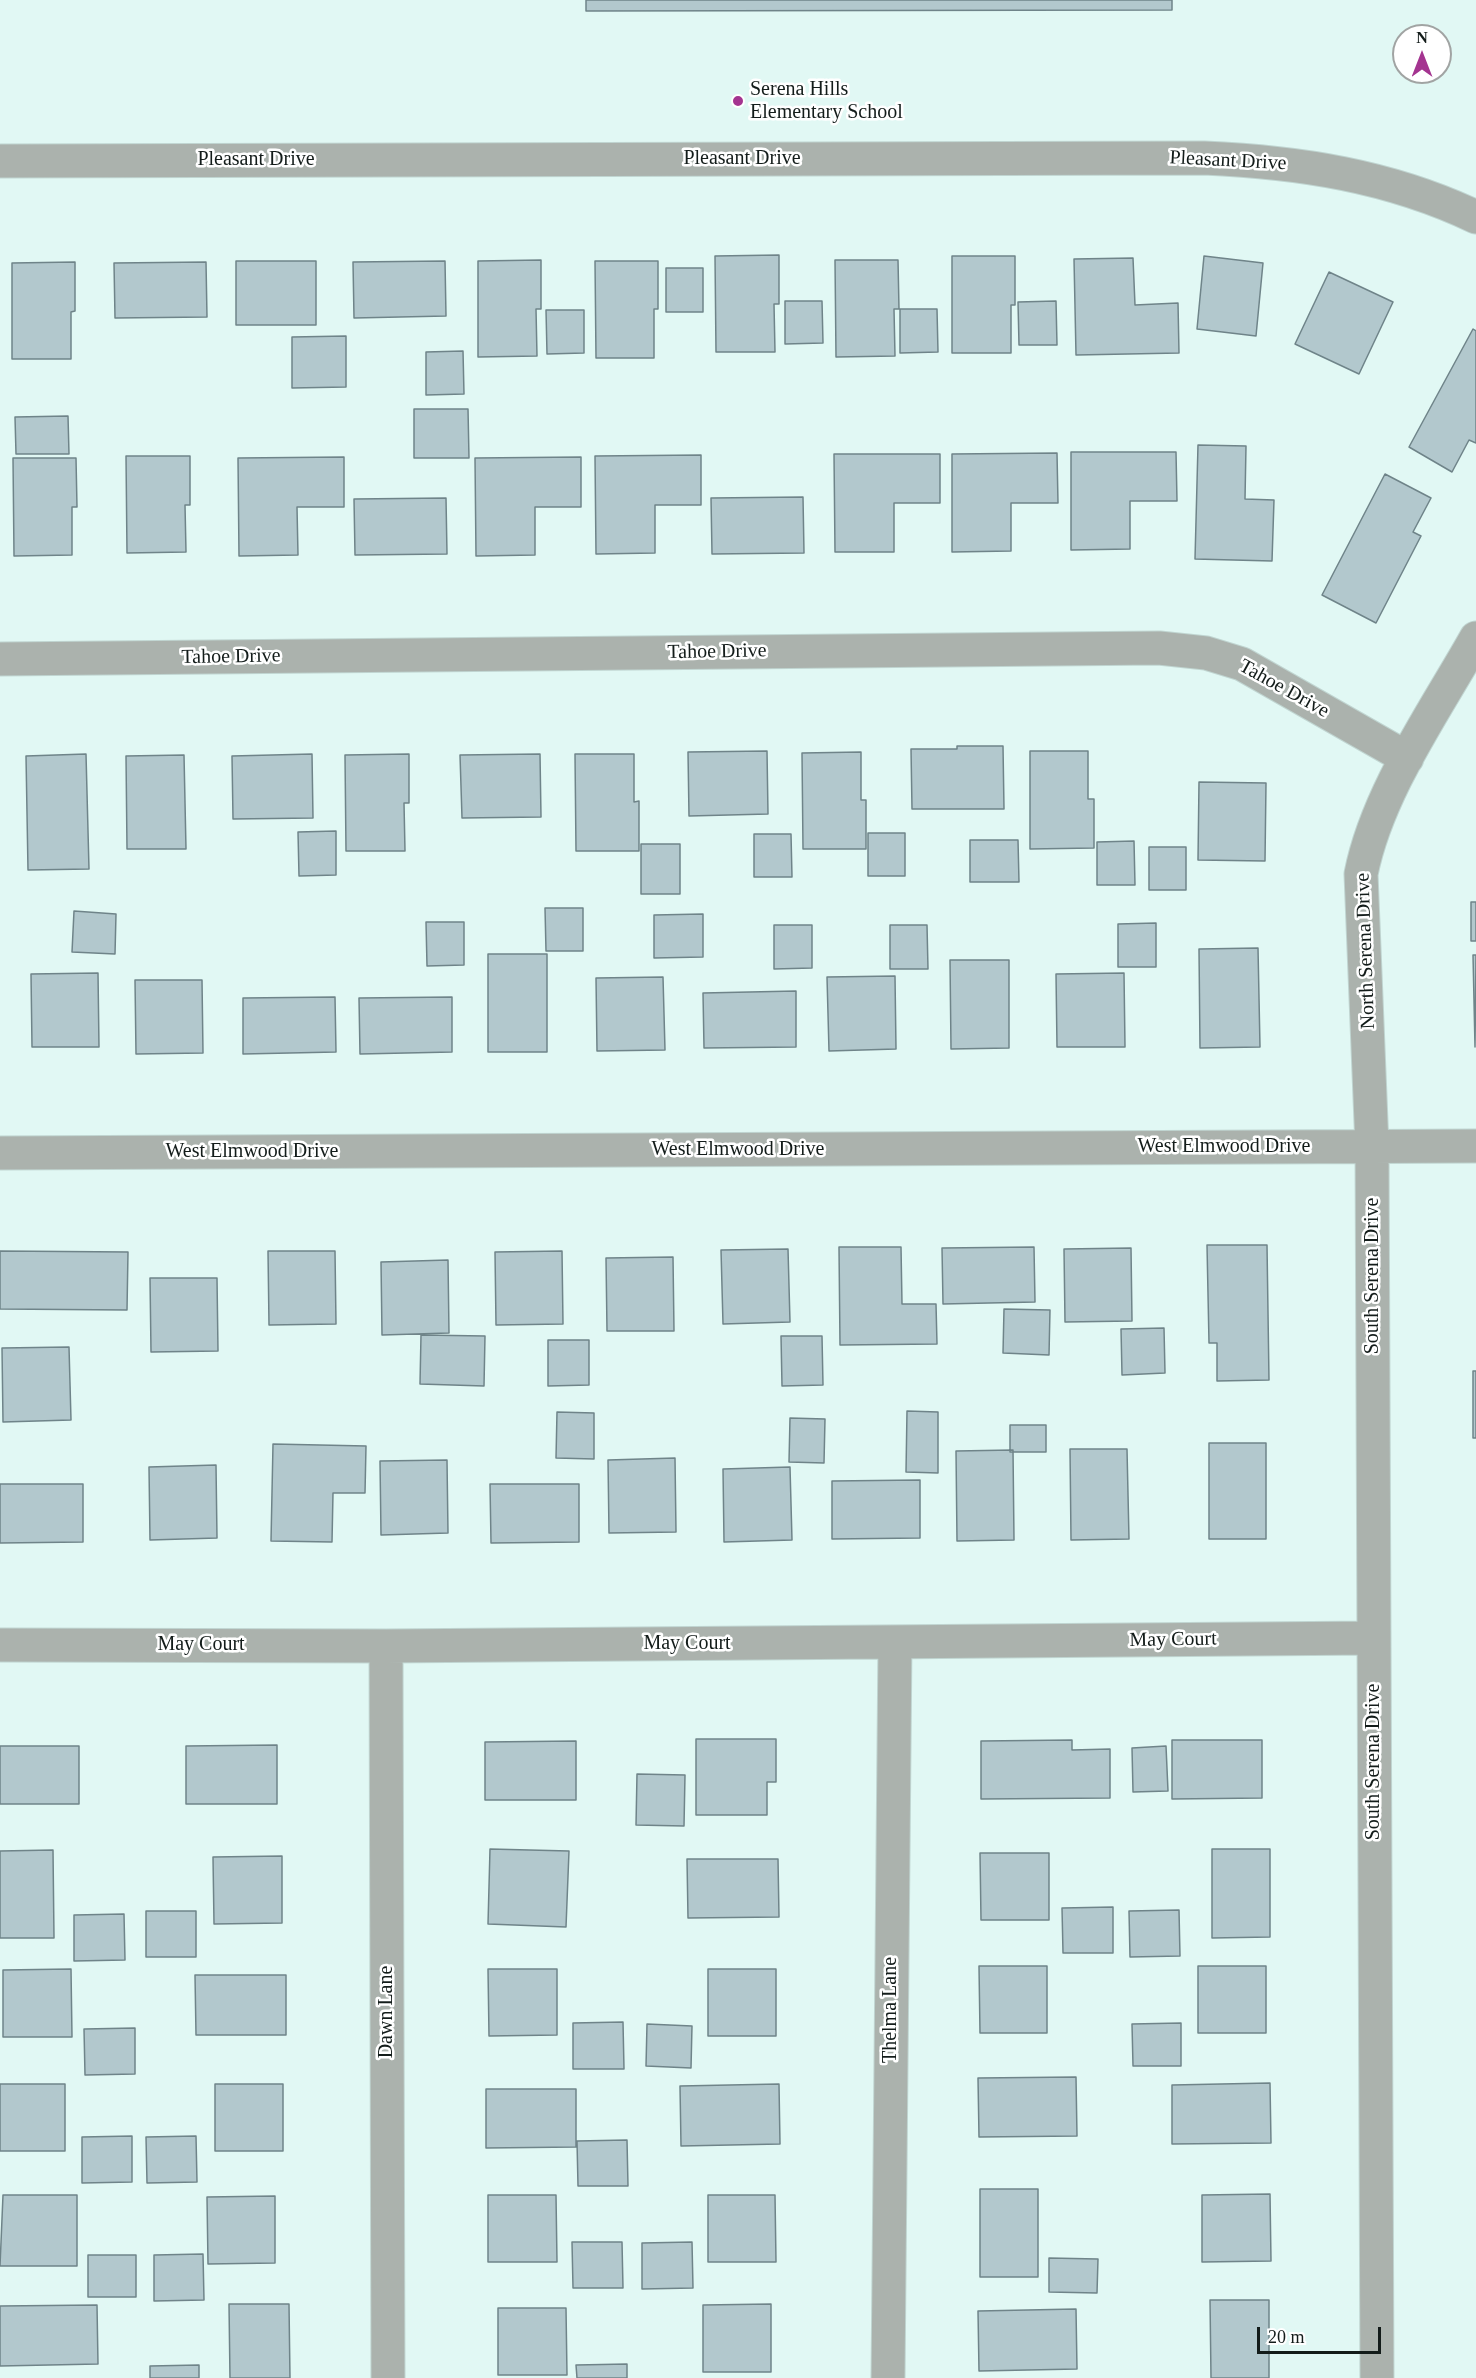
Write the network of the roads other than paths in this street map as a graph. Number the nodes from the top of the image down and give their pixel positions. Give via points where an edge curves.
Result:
1 (0, 161) edge
2 (1476, 217) edge
3 (1476, 638) edge
4 (0, 659) edge
5 (1407, 758) junction
6 (1476, 1146) edge
7 (1372, 1147) junction
8 (0, 1153) edge
9 (1373, 1638) junction
10 (895, 1642) junction
11 (0, 1645) edge
12 (386, 1646) junction
13 (388, 2378) edge
14 (888, 2378) edge
15 (1377, 2378) edge

1 - 2 street, Pleasant Drive via 1260,160 1397,185
3 - 5 street, North Serena Drive
4 - 5 street, Tahoe Drive via 1159,648 1206,653 1242,664
5 - 7 street, North Serena Drive via 1367,842 1361,874
6 - 7 street, West Elmwood Drive
7 - 8 street, West Elmwood Drive
7 - 9 street, South Serena Drive
9 - 10 street, May Court
9 - 15 street, South Serena Drive
10 - 12 street, May Court
10 - 14 street, Thelma Lane
11 - 12 street, May Court
12 - 13 street, Dawn Lane

